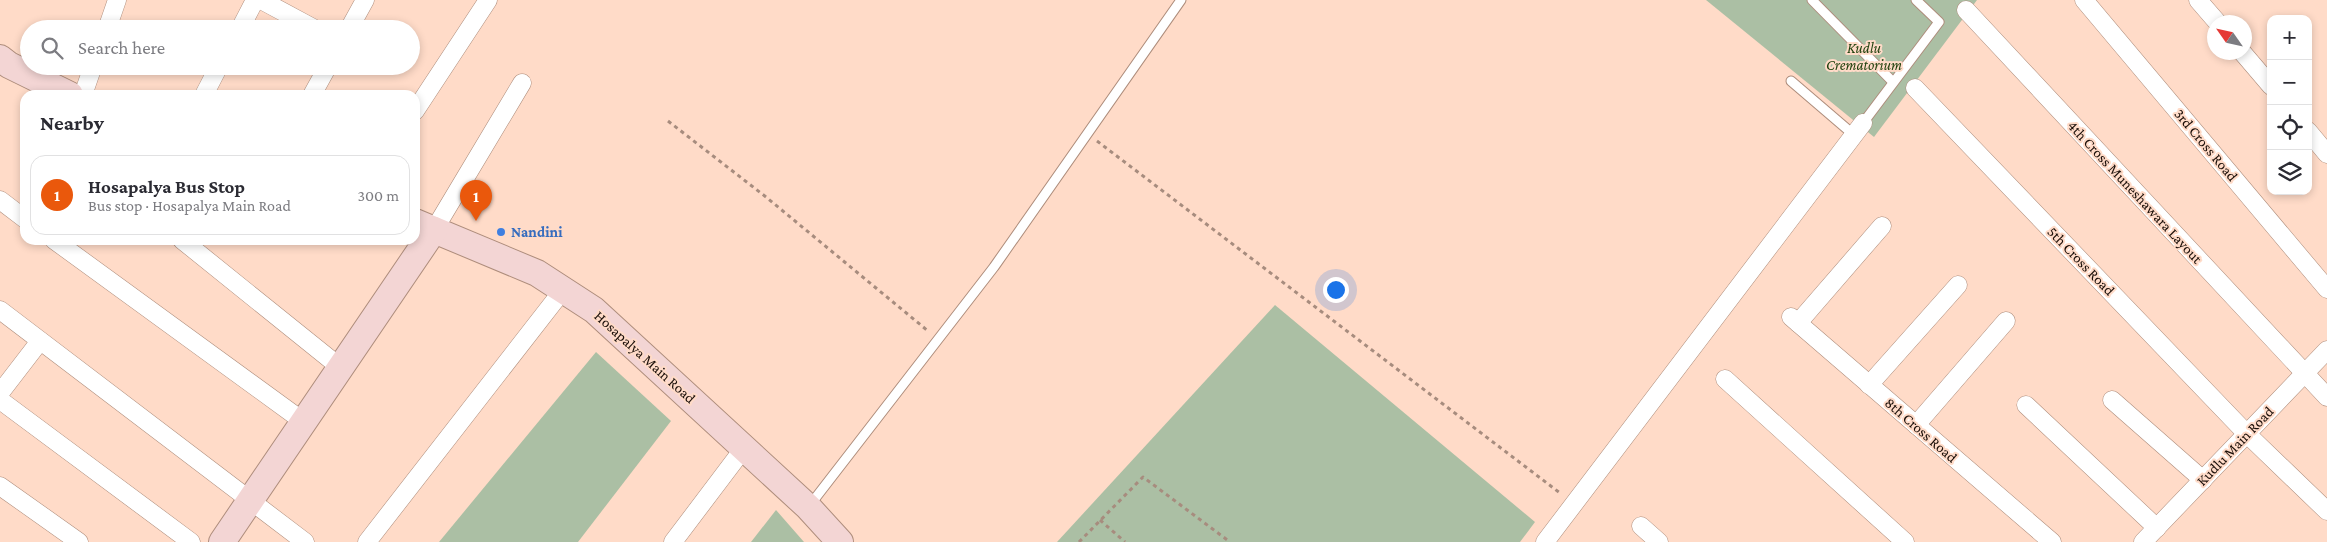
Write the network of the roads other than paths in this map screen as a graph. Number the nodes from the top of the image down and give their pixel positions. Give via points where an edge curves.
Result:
1 (117, 0) edge
2 (255, 0) edge
3 (261, 0) edge
4 (365, 0) edge
5 (488, 0) edge
6 (1181, 0) edge
7 (1812, 0) edge
8 (1916, 0) edge
9 (2084, 0) edge
10 (2198, 0) edge
11 (1966, 10) dead end
12 (2211, 15) edge
13 (110, 20) edge
14 (245, 20) edge
15 (298, 20) edge
16 (354, 20) edge
17 (2249, 60) edge
18 (3, 66) edge
19 (20, 73) edge
20 (24, 75) edge
21 (90, 75) edge
22 (214, 75) edge
23 (323, 75) edge
24 (1791, 81) dead end
25 (2267, 81) edge
26 (1893, 82) junction
27 (522, 83) dead end
28 (1915, 88) dead end
29 (58, 90) edge
30 (85, 90) edge
31 (207, 90) edge
32 (315, 90) edge
33 (420, 102) edge
34 (1858, 129) junction
35 (2312, 136) edge
36 (2327, 154) edge
37 (0, 200) edge
38 (20, 214) edge
39 (425, 226) edge
40 (1882, 226) dead end
41 (61, 245) edge
42 (188, 245) edge
43 (414, 245) edge
44 (1958, 285) dead end
45 (2327, 289) edge
46 (563, 290) junction
47 (0, 310) edge
48 (2006, 322) dead end
49 (40, 341) junction
50 (2327, 350) edge
51 (341, 368) junction
52 (2304, 373) junction
53 (1725, 379) dead end
54 (1869, 385) junction
55 (0, 392) edge
56 (2327, 398) edge
57 (0, 400) edge
58 (2112, 400) dead end
59 (2026, 405) dead end
60 (304, 422) junction
61 (1916, 425) junction
62 (2247, 434) junction
63 (744, 448) junction
64 (2203, 480) junction
65 (0, 486) edge
66 (251, 500) junction
67 (808, 507) junction
68 (2327, 512) edge
69 (1641, 526) dead end
70 (2157, 528) junction
71 (78, 542) edge
72 (191, 542) edge
73 (222, 542) edge
74 (304, 542) edge
75 (367, 542) edge
76 (673, 542) edge
77 (840, 542) edge
78 (1545, 542) edge
79 (1659, 542) edge
80 (1905, 542) edge
81 (2052, 542) edge
82 (2143, 542) edge

1 - 13 street
2 - 14 street
3 - 15 street
4 - 16 street
5 - 33 street
6 - 67 lane via 994,267
7 - 26 lane
8 - 26 lane via 1939,22
9 - 45 street, 3rd Cross Road
10 - 12 street
11 - 52 street, 4th Cross Muneshawara Layout
17 - 25 street
18 - 19 street
20 - 29 street
21 - 30 street
22 - 31 street
23 - 32 street
24 - 34 lane
26 - 34 lane
27 - 39 street
28 - 62 street, 5th Cross Road
34 - 78 street
35 - 36 street
37 - 38 street
39 - 46 street, Hosapalya Main Road via 537,273
40 - 54 street, 8th Cross Road via 1794,320
41 - 60 street
42 - 51 street
43 - 51 street
44 - 54 street
46 - 63 street, Hosapalya Main Road via 594,310
46 - 75 street
47 - 49 street
48 - 61 street
49 - 55 street
49 - 66 street
50 - 52 street, Kudlu Main Road
51 - 60 street
52 - 56 street, 4th Cross Muneshawara Layout
52 - 62 street, Kudlu Main Road
53 - 80 street
54 - 61 street, 8th Cross Road
57 - 72 street
58 - 64 street
59 - 70 street
60 - 66 street
61 - 81 street, 8th Cross Road
62 - 64 street, Kudlu Main Road
62 - 68 street, 5th Cross Road
63 - 67 street, Hosapalya Main Road
63 - 76 street
64 - 70 street, Kudlu Main Road
65 - 71 street
66 - 73 street
66 - 74 street
67 - 77 street, Hosapalya Main Road
69 - 79 street
70 - 82 street, Kudlu Main Road

